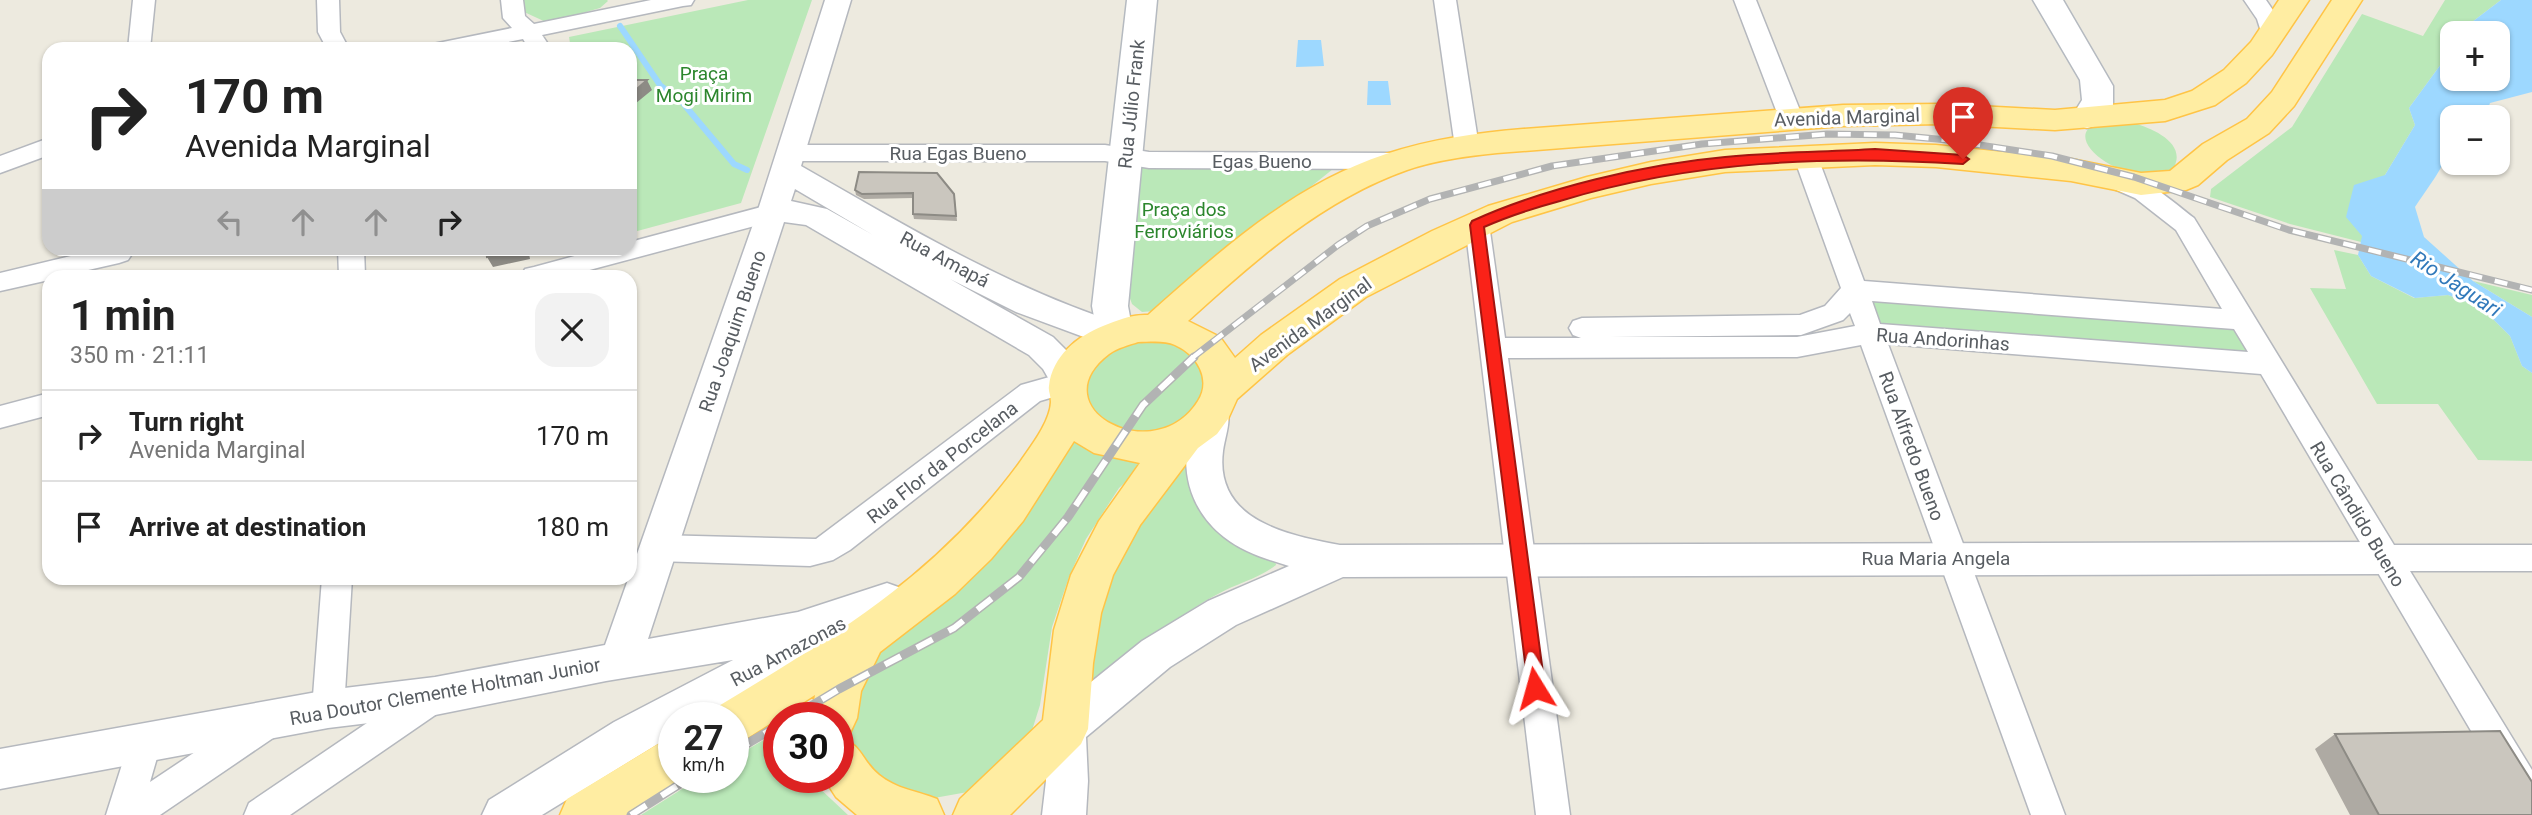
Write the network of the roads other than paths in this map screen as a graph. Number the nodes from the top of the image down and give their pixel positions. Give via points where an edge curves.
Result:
1 (144, 0) edge
2 (328, 0) edge
3 (512, 0) edge
4 (683, 0) edge
5 (838, 0) edge
6 (1142, 0) edge
7 (1444, 0) edge
8 (1745, 0) edge
9 (2048, 0) edge
10 (2255, 0) edge
11 (2294, 0) edge
12 (2347, 0) edge
13 (626, 5) edge
14 (2272, 36) junction
15 (534, 40) edge
16 (140, 42) edge
17 (334, 42) edge
18 (513, 42) edge
19 (2096, 80) junction
20 (2139, 115) junction
21 (1791, 118) junction
22 (2087, 118) junction
23 (1467, 146) junction
24 (42, 149) edge
25 (1805, 155) junction
26 (1126, 156) junction
27 (1398, 161) junction
28 (788, 162) junction
29 (0, 166) edge
30 (2186, 177) junction
31 (2114, 179) junction
32 (772, 213) junction
33 (2185, 224) junction
34 (1477, 225) junction
35 (637, 243) edge
36 (564, 259) edge
37 (118, 260) edge
38 (64, 270) edge
39 (545, 270) edge
40 (42, 274) edge
41 (0, 282) edge
42 (1855, 290) junction
43 (2242, 320) junction
44 (1157, 328) junction
45 (1871, 333) junction
46 (1114, 334) junction
47 (1491, 339) junction
48 (2268, 364) junction
49 (1068, 390) junction
50 (42, 406) edge
51 (1206, 414) junction
52 (0, 417) edge
53 (657, 548) junction
54 (966, 556) junction
55 (1954, 558) junction
56 (2384, 558) junction
57 (2532, 558) edge
58 (1518, 560) junction
59 (1340, 561) junction
60 (337, 585) edge
61 (887, 600) junction
62 (863, 642) junction
63 (620, 661) junction
64 (435, 696) junction
65 (837, 702) edge
66 (328, 709) junction
67 (749, 712) edge
68 (269, 722) junction
69 (1065, 729) junction
70 (144, 744) junction
71 (0, 769) edge
72 (658, 769) edge
73 (854, 784) edge
74 (2532, 802) edge
75 (123, 815) edge
76 (130, 815) edge
77 (261, 815) edge
78 (504, 815) edge
79 (584, 815) edge
80 (920, 815) edge
81 (963, 815) edge
82 (977, 815) edge
83 (1064, 815) edge
84 (1553, 815) edge
85 (2048, 815) edge

1 - 16 street
2 - 17 street via 329,32
3 - 15 street via 514,18
4 - 13 street
5 - 28 street, Rua Joaquim Bueno
6 - 26 main road, Rua Júlio Frank
7 - 23 street
8 - 21 street
9 - 19 main road
10 - 14 street via 2268,19
11 - 14 main road, Avenida Marginal
12 - 30 main road via 2283,99 2258,126 2215,152
13 - 15 street
14 - 20 main road, Avenida Marginal via 2246,69 2216,90 2187,105
15 - 18 street
19 - 20 main road
19 - 22 main road via 2101,94
20 - 22 main road, Avenida Marginal
20 - 30 main road via 2184,139 2193,152
21 - 22 main road, Avenida Marginal via 1924,114
21 - 23 main road, Avenida Marginal
22 - 31 main road via 2080,128 2085,152
23 - 27 main road, Avenida Marginal
24 - 29 street
25 - 31 main road, Avenida Marginal via 1936,156
25 - 34 main road, Avenida Marginal via 1651,173 1562,195
25 - 42 street, Rua Alfredo Bueno
26 - 27 street, Egas Bueno via 1149,160
26 - 28 street, Rua Egas Bueno
26 - 46 main road, Rua Júlio Frank via 1110,306
27 - 44 main road, Avenida Marginal via 1301,207
28 - 32 street, Rua Joaquim Bueno
28 - 46 street, Rua Amapá via 933,254 1043,311
30 - 31 main road, Avenida Marginal via 2141,184
30 - 33 street, Rua Cândido Bueno
31 - 33 street, Rua Cândido Bueno via 2144,192
32 - 35 street
32 - 49 street, Rua Amapá via 793,211 816,217 1041,346 1055,360
32 - 53 street, Rua Joaquim Bueno
33 - 43 street, Rua Cândido Bueno
34 - 47 street
34 - 51 main road, Avenida Marginal via 1353,288 1274,345
36 - 39 street
37 - 38 street
40 - 41 street
42 - 43 street
42 - 45 street, Rua Alfredo Bueno
42 - 47 street via 1835,313 1801,325
43 - 48 street, Rua Cândido Bueno
44 - 46 main road
44 - 51 main road via 1189,336 1216,359 1222,374
45 - 47 street, Rua Andorinhas via 1797,347
45 - 48 street, Rua Andorinhas
45 - 55 street, Rua Alfredo Bueno
46 - 49 main road via 1073,366
47 - 58 street
48 - 56 street, Rua Cândido Bueno
49 - 51 main road via 1077,420 1087,430 1126,447 1149,447
49 - 53 street, Rua Flor da Porcelana via 1031,393 822,551
49 - 54 main road via 1063,428 1011,509
50 - 52 street
51 - 59 street, Rua Maria Angela via 1204,481 1219,509 1245,532 1284,550
51 - 69 main road, Avenida Marginal via 1136,499 1104,548 1084,596 1069,663
53 - 63 street, Rua Joaquim Bueno
54 - 61 street, Rua Amazonas
54 - 62 main road
55 - 56 street, Rua Maria Angela
55 - 58 street, Rua Maria Angela
55 - 85 street, Rua Alfredo Bueno
56 - 57 street, Rua Maria Angela
56 - 74 street, Rua Cândido Bueno
58 - 59 street, Rua Maria Angela
58 - 84 street
59 - 69 street, Rua Maria Angela via 1222,613 1156,654
60 - 66 street
61 - 63 street, Rua Doutor Clemente Holtman Junior via 798,629
61 - 78 street, Rua Amazonas via 629,736
62 - 65 main road
62 - 67 main road
63 - 64 street, Rua Doutor Clemente Holtman Junior
64 - 66 street, Rua Doutor Clemente Holtman Junior
64 - 77 street
66 - 68 street, Rua Doutor Clemente Holtman Junior
68 - 70 street, Rua Doutor Clemente Holtman Junior
68 - 76 street
69 - 82 main road
69 - 83 street
70 - 71 street, Rua Doutor Clemente Holtman Junior
70 - 75 street
72 - 79 main road
73 - 80 main road via 883,805
81 - 82 main road

